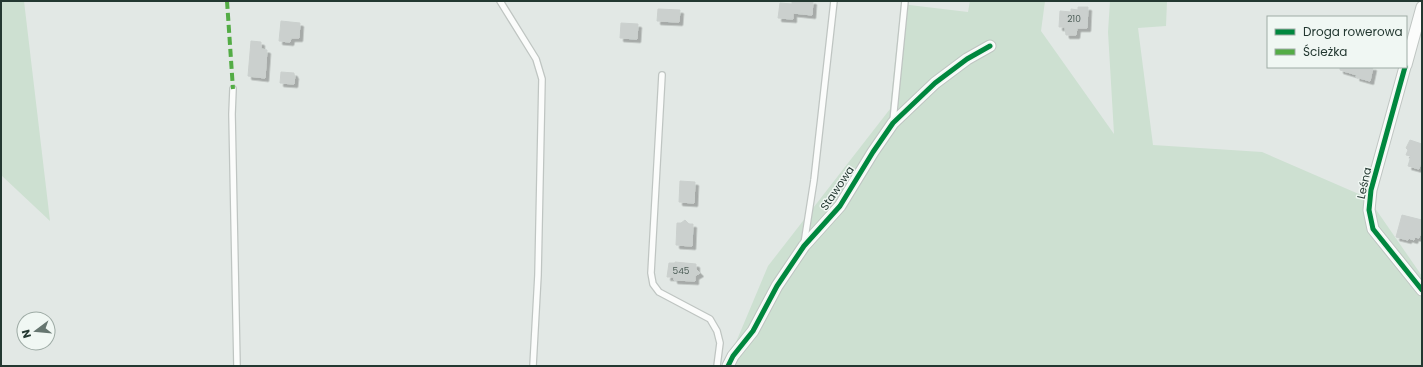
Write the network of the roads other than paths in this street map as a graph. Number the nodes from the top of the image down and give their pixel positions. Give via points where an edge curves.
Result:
1 (500, 1) edge
2 (834, 1) edge
3 (905, 1) edge
4 (1422, 7) edge
5 (990, 46) dead end
6 (1407, 62) edge
7 (1405, 68) edge
8 (662, 75) dead end
9 (233, 88) dead end
10 (893, 123) junction
11 (804, 246) junction
12 (1422, 290) edge
13 (237, 366) edge
14 (533, 366) edge
15 (717, 366) edge
16 (728, 366) edge

1 - 14 lane via 536,59 542,79 538,275
2 - 11 lane
3 - 10 lane
4 - 6 street, Leśna
5 - 10 street, Stawowa via 935,83
7 - 12 street, Leśna via 1371,190 1369,210 1373,229
8 - 15 lane via 650,273 659,292 710,319 720,343
9 - 13 lane
10 - 11 street, Stawowa via 840,206
11 - 16 street, Stawowa via 777,286 753,331

